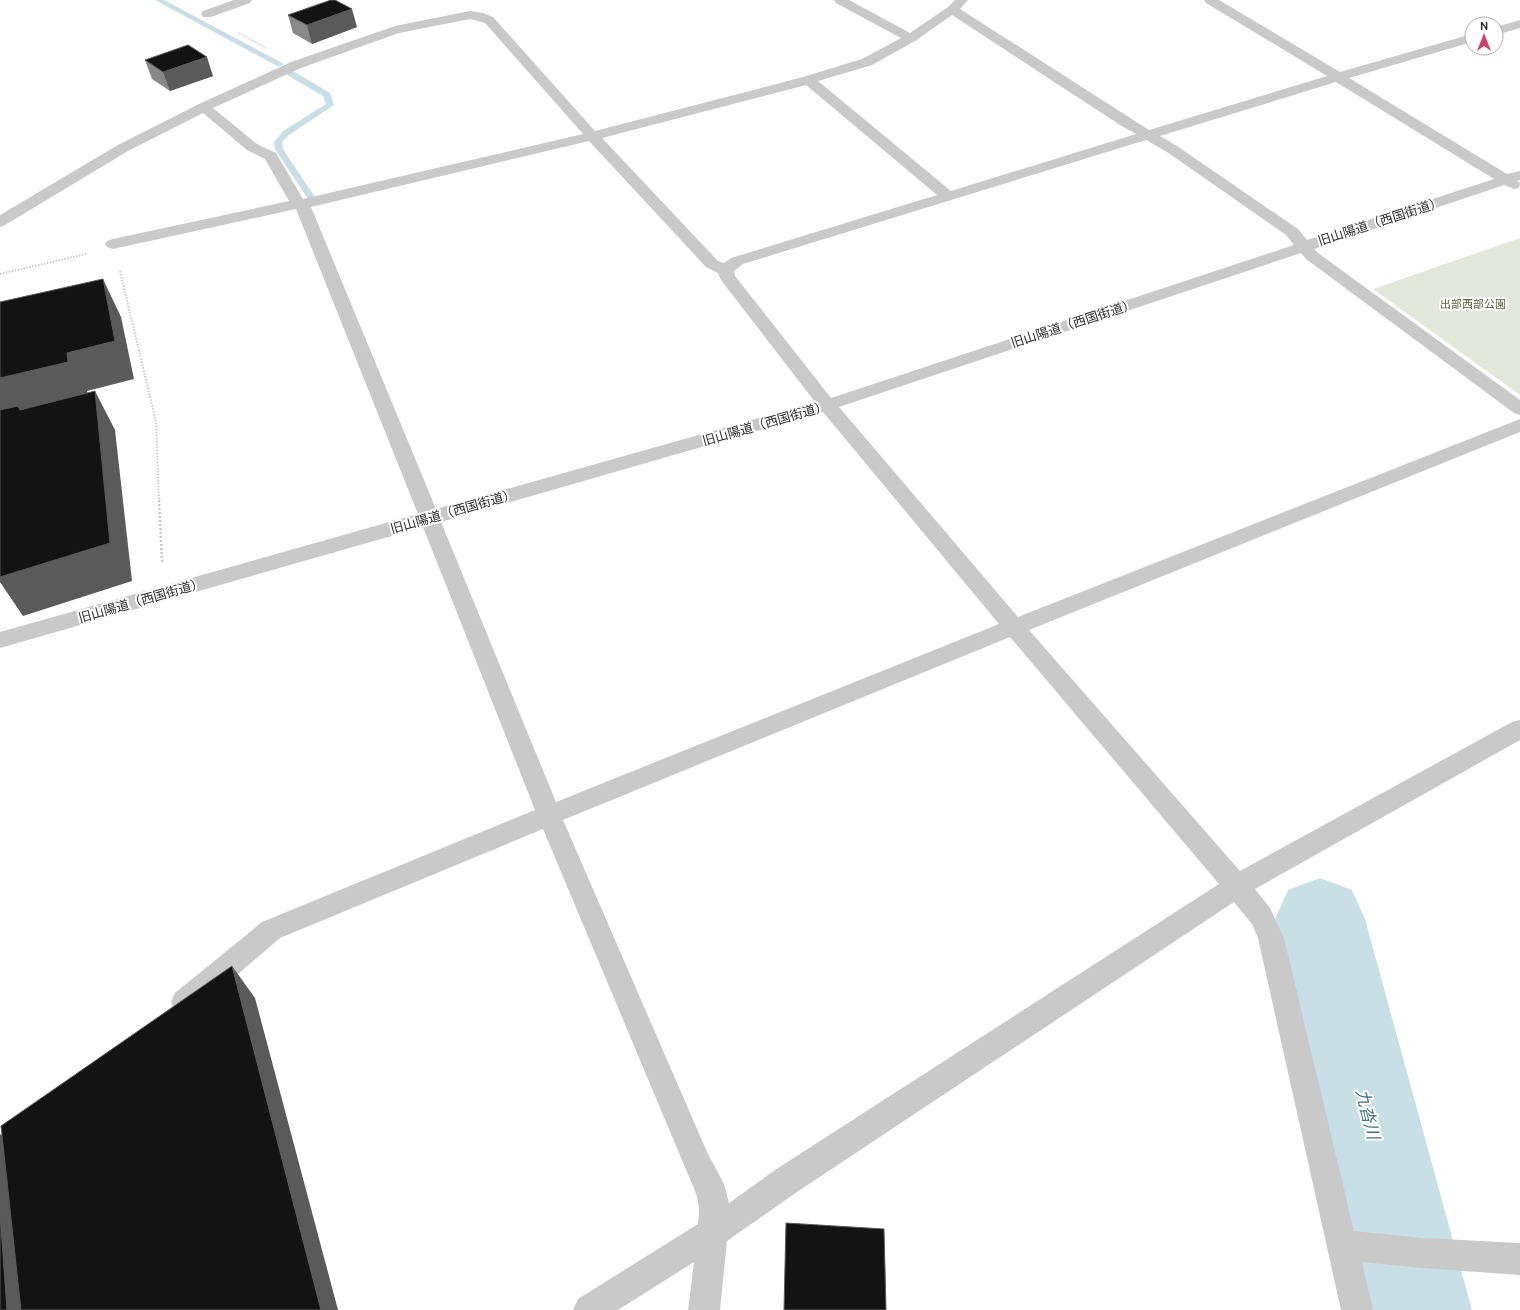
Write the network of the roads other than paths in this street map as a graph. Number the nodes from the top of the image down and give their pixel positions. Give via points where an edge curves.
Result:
1 (246, 0) edge
2 (840, 0) edge
3 (962, 0) edge
4 (1210, 0) edge
5 (952, 10) junction
6 (207, 14) dead end
7 (1520, 24) edge
8 (1504, 29) edge
9 (910, 38) junction
10 (1464, 40) edge
11 (1338, 77) junction
12 (808, 80) junction
13 (204, 107) junction
14 (592, 136) junction
15 (1149, 136) junction
16 (1515, 181) edge
17 (949, 197) junction
18 (300, 204) junction
19 (0, 222) edge
20 (113, 244) road end
21 (1304, 246) junction
22 (725, 270) junction
23 (827, 405) junction
24 (1520, 409) edge
25 (1520, 425) edge
26 (429, 517) junction
27 (1014, 627) junction
28 (0, 640) edge
29 (1520, 729) edge
30 (550, 815) junction
31 (1237, 886) junction
32 (168, 1016) edge
33 (713, 1232) junction
34 (1342, 1245) junction
35 (1520, 1259) edge
36 (589, 1310) edge
37 (704, 1310) edge
38 (1357, 1310) edge

1 - 6 street
2 - 9 street
3 - 5 street
4 - 11 street
5 - 9 street
5 - 15 street
7 - 8 street
9 - 12 street via 867,62
10 - 11 street
11 - 15 street
11 - 16 street
12 - 14 street
12 - 17 street
13 - 14 street via 296,65 395,30 470,15 489,20
13 - 18 street via 252,147 271,156 294,198
13 - 19 street via 123,148
14 - 18 street
14 - 22 street via 712,264
15 - 17 street
15 - 21 street via 1292,232
16 - 21 street, 旧山陽道（西国街道）
17 - 22 street via 737,261
18 - 20 street
18 - 26 street via 305,210
21 - 23 street, 旧山陽道（西国街道）
21 - 24 street via 1312,256
22 - 23 street via 727,277
23 - 26 street, 旧山陽道（西国街道）
23 - 27 street
25 - 27 street
26 - 28 street, 旧山陽道（西国街道）
26 - 30 street
27 - 30 street
27 - 31 street
29 - 31 street
30 - 32 street via 271,930
30 - 33 street via 713,1195
31 - 33 street via 792,1177
31 - 34 street via 1262,916 1271,938
33 - 36 street
33 - 37 street
34 - 35 street
34 - 38 street

